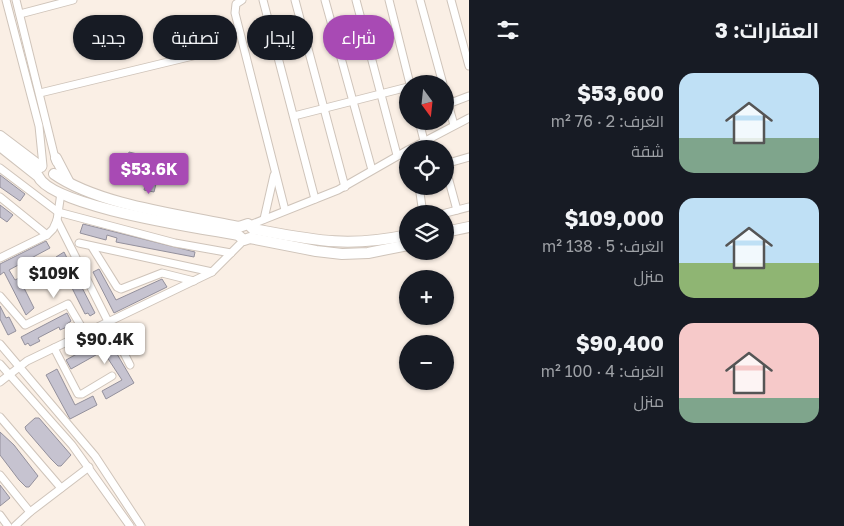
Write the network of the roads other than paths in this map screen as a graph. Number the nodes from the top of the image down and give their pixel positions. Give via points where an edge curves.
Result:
1 (6, 0) edge
2 (16, 0) edge
3 (73, 0) edge
4 (242, 0) edge
5 (263, 0) edge
6 (295, 0) edge
7 (325, 0) edge
8 (356, 0) edge
9 (389, 0) edge
10 (420, 0) edge
11 (451, 0) edge
12 (20, 14) junction
13 (176, 60) edge
14 (469, 66) edge
15 (407, 75) edge
16 (440, 75) edge
17 (399, 88) edge
18 (40, 93) junction
19 (380, 94) junction
20 (469, 96) edge
21 (352, 101) junction
22 (454, 102) edge
23 (324, 109) junction
24 (294, 116) junction
25 (469, 118) edge
26 (454, 125) edge
27 (445, 130) edge
28 (0, 136) edge
29 (426, 140) edge
30 (0, 146) edge
31 (397, 155) joint
32 (56, 158) junction
33 (469, 158) edge
34 (454, 162) edge
35 (0, 168) edge
36 (372, 170) junction
37 (42, 173) junction
38 (54, 173) junction
39 (274, 173) junction
40 (70, 184) junction
41 (344, 187) junction
42 (61, 194) junction
43 (452, 195) edge
44 (0, 197) edge
45 (315, 199) junction
46 (469, 207) edge
47 (285, 210) junction
48 (456, 210) joint
49 (58, 212) junction
50 (264, 219) junction
51 (57, 220) junction
52 (469, 227) edge
53 (454, 230) edge
54 (246, 232) junction
55 (47, 235) junction
56 (399, 237) edge
57 (79, 243) dead end
58 (92, 246) junction
59 (399, 247) edge
60 (231, 253) junction
61 (0, 258) edge
62 (212, 272) junction
63 (194, 281) junction
64 (0, 296) edge
65 (108, 322) junction
66 (85, 333) junction
67 (0, 344) edge
68 (54, 348) junction
69 (0, 364) edge
70 (19, 365) junction
71 (130, 365) dead end
72 (9, 375) junction
73 (112, 376) dead end
74 (0, 382) edge
75 (0, 417) edge
76 (89, 467) junction
77 (0, 475) edge
78 (61, 488) junction
79 (30, 512) junction
80 (0, 515) edge
81 (8, 526) edge
82 (15, 526) edge
83 (130, 526) edge
84 (141, 526) edge

1 - 37 street via 40,132
2 - 12 street
3 - 12 street
4 - 39 street via 236,4 235,13
5 - 24 street
6 - 23 street
7 - 21 street
8 - 19 street
9 - 15 street
10 - 16 street
11 - 14 street
12 - 18 street
13 - 18 street
17 - 19 street
18 - 32 street
19 - 21 street
19 - 31 street
20 - 22 street
21 - 23 street
21 - 36 street
23 - 24 street
23 - 41 street
24 - 45 street
25 - 26 street
27 - 29 street
28 - 37 main road
30 - 37 main road
31 - 36 street
32 - 38 street
32 - 40 main road
33 - 34 street
35 - 49 street
36 - 41 street
37 - 38 main road via 52,180
37 - 42 main road
38 - 40 main road
39 - 47 street
39 - 50 street
40 - 54 main road via 103,197
41 - 45 street
42 - 49 street
42 - 54 main road via 97,207
43 - 48 street
44 - 55 street
45 - 47 street
46 - 48 street
47 - 50 street
49 - 51 street
49 - 60 street
50 - 54 street
51 - 55 street
51 - 65 street
52 - 53 main road
54 - 56 main road via 345,243
54 - 59 main road via 342,254
54 - 60 street
55 - 61 street
57 - 58 street
58 - 62 street
58 - 63 street via 121,289 162,273
60 - 62 street
62 - 63 street
63 - 65 street
64 - 66 street via 24,325 68,304
65 - 66 street
65 - 71 street
66 - 68 street
67 - 70 street
68 - 70 street
68 - 73 street via 78,394
69 - 72 street
70 - 72 street
70 - 84 street via 95,456
72 - 74 street
72 - 76 street
75 - 78 street
76 - 78 street
76 - 83 street
77 - 79 street
78 - 79 street
79 - 82 street
80 - 81 street

